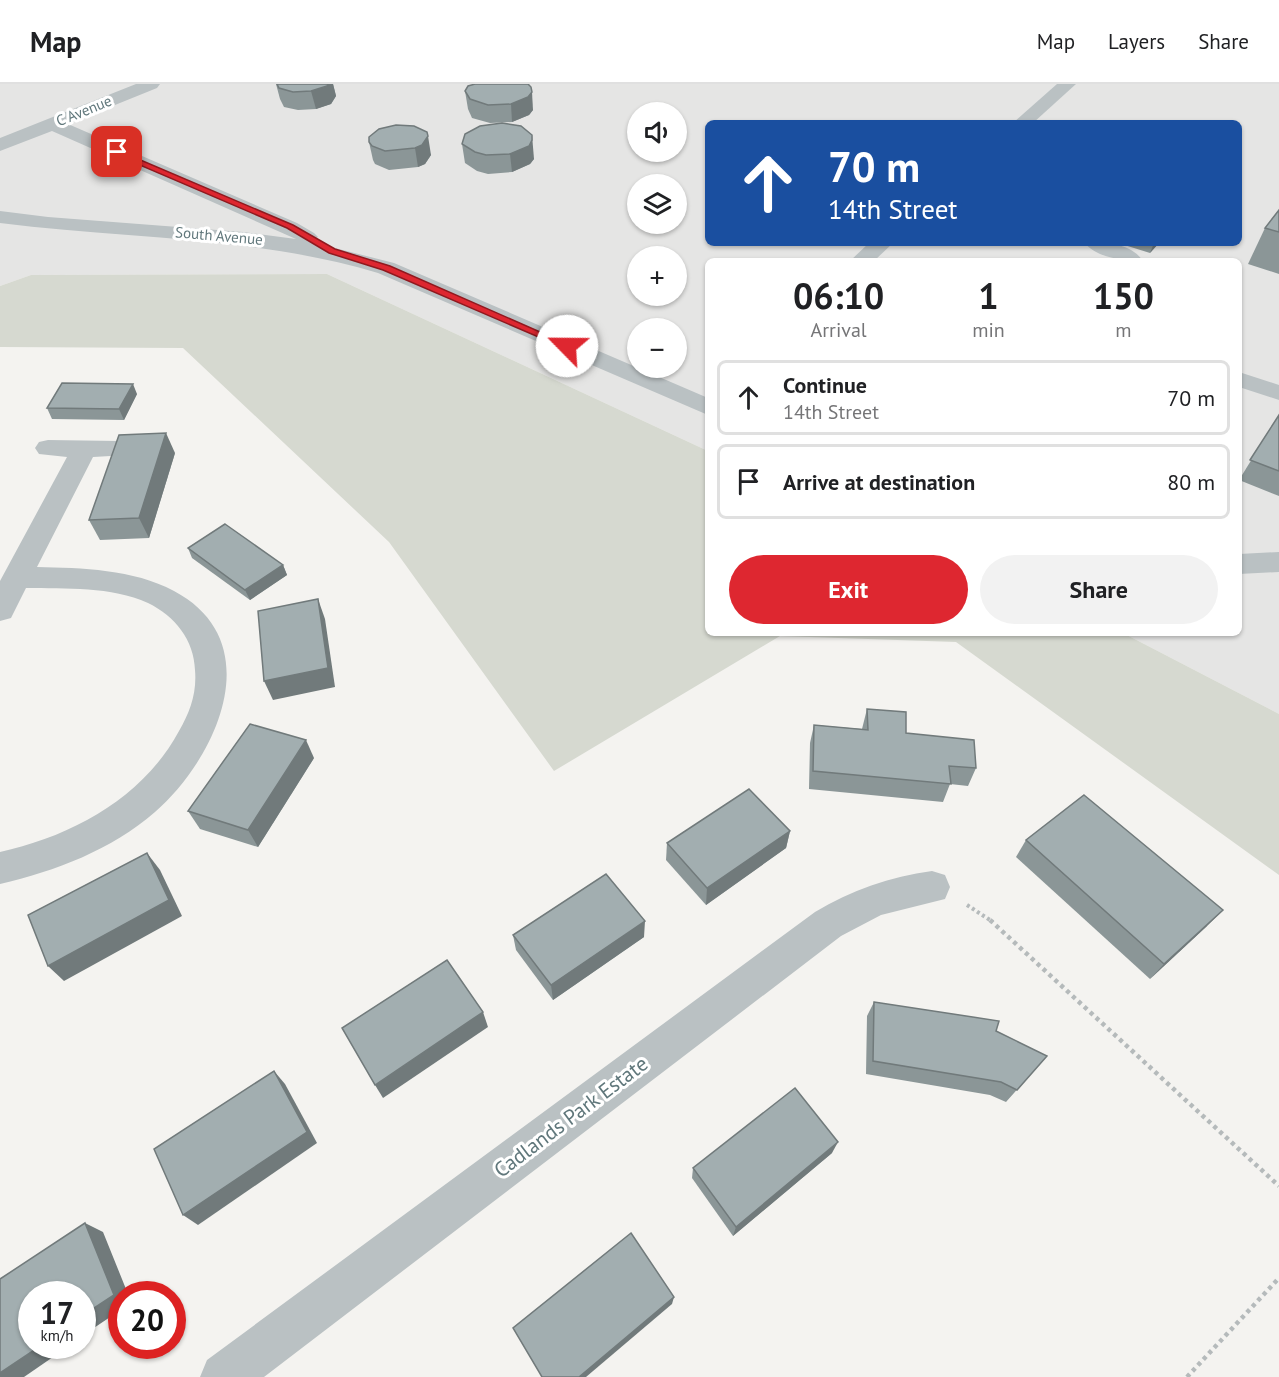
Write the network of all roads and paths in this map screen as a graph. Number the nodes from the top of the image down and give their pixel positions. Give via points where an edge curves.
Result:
1 (151, 84) edge
2 (1067, 84) edge
3 (1025, 120) edge
4 (52, 124) junction
5 (15, 135) edge
6 (0, 217) edge
7 (24, 220) junction
8 (1, 239) edge
9 (878, 246) edge
10 (1104, 246) edge
11 (332, 251) junction
12 (864, 258) edge
13 (1128, 258) edge
14 (1242, 380) edge
15 (1279, 393) edge
16 (704, 400) edge
17 (48, 448) dead end
18 (84, 449) junction
19 (119, 449) edge
20 (1279, 562) edge
21 (1242, 564) edge
22 (17, 577) junction
23 (0, 610) edge
24 (0, 868) edge
25 (932, 887) joint
26 (1279, 1186) edge
27 (1279, 1278) edge
28 (224, 1377) edge
29 (1187, 1377) edge

1 - 4 street, C Avenue
2 - 3 street
4 - 5 street, C Avenue
4 - 11 street via 290,227
6 - 7 street, South Avenue
7 - 8 street
7 - 11 street, South Avenue via 252,239
9 - 12 street
10 - 13 street
11 - 16 street, South Avenue via 386,268
14 - 15 street
17 - 18 street
18 - 19 street
18 - 22 street
20 - 21 street
22 - 23 street
22 - 24 street via 116,583 159,596 196,626 207,646 212,691 205,717 178,764 121,818 38,859
25 - 26 path via 992,921
25 - 28 street, Cadlands Park Estate via 879,897 828,924
27 - 29 path

